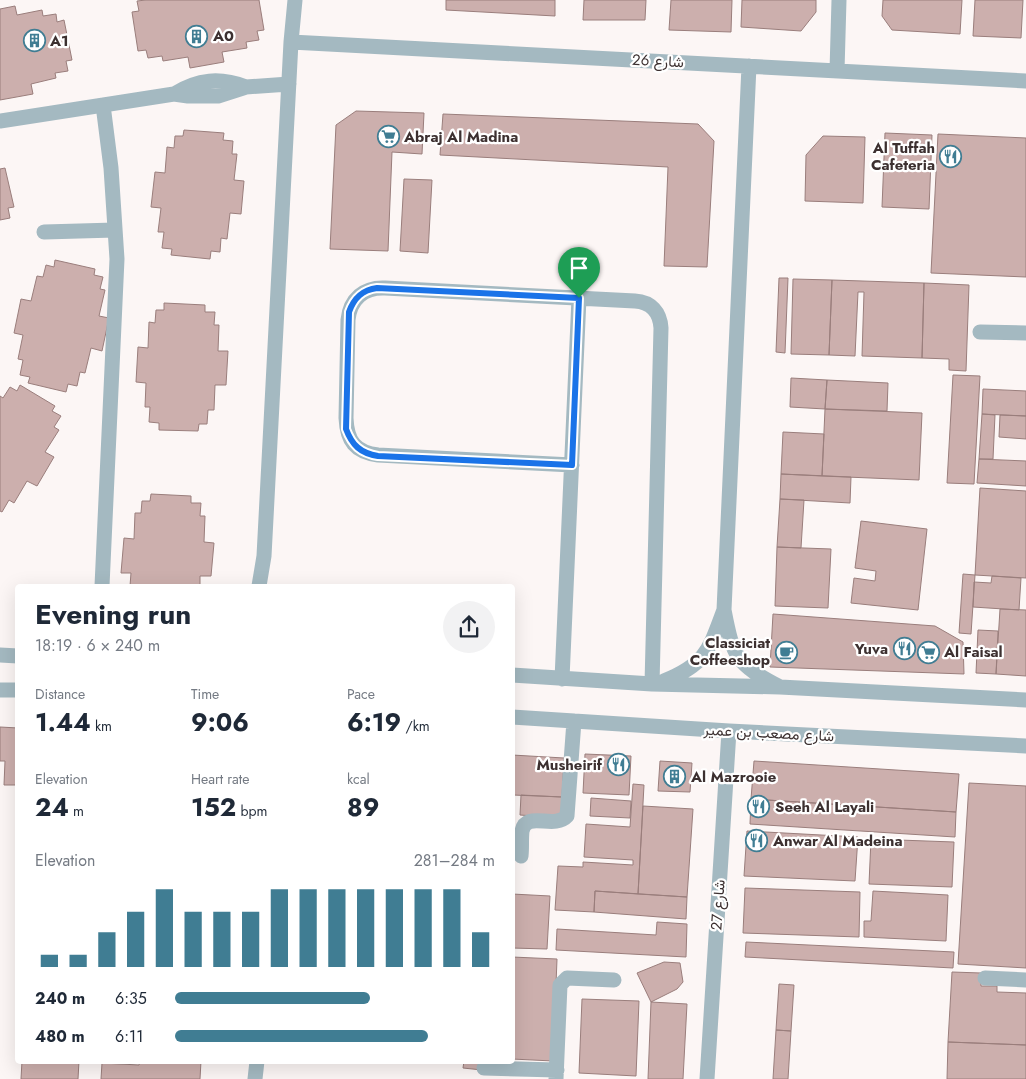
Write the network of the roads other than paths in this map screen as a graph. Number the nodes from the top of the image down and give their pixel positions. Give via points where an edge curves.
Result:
1 (839, 0) edge
2 (293, 4) edge
3 (291, 42) junction
4 (749, 66) junction
5 (837, 71) junction
6 (1026, 80) edge
7 (289, 84) junction
8 (103, 104) junction
9 (0, 121) edge
10 (115, 230) junction
11 (44, 232) dead end
12 (579, 298) junction
13 (980, 332) dead end
14 (1026, 333) edge
15 (572, 465) junction
16 (264, 556) junction
17 (102, 584) edge
18 (259, 584) edge
19 (267, 584) edge
20 (724, 610) junction
21 (0, 655) edge
22 (15, 656) edge
23 (515, 676) edge
24 (562, 679) junction
25 (655, 684) junction
26 (780, 687) junction
27 (0, 690) edge
28 (15, 690) edge
29 (1026, 700) edge
30 (515, 717) edge
31 (574, 721) junction
32 (729, 731) junction
33 (1026, 746) edge
34 (521, 856) dead end
35 (985, 978) dead end
36 (614, 980) dead end
37 (1026, 980) edge
38 (256, 1064) edge
39 (484, 1068) dead end
40 (556, 1074) edge
41 (255, 1079) edge
42 (706, 1079) edge

1 - 5 street
2 - 3 street
3 - 4 street, شارع 26
3 - 7 street
4 - 5 street, شارع 26
4 - 20 street
5 - 6 street, شارع 26
7 - 8 street via 246,87 209,80 196,82 174,94
7 - 16 street
8 - 9 street
8 - 10 street
10 - 11 street
10 - 17 street via 117,259
12 - 15 street
12 - 15 street via 377,288 369,289 356,298 348,320 346,429 357,448 378,456
12 - 25 street via 642,301 654,309 660,321
13 - 14 street
15 - 24 street
16 - 18 street
16 - 19 street
20 - 25 street via 702,658 688,670
20 - 26 street via 729,639 741,661 750,671
21 - 22 street
23 - 24 street
24 - 25 street
25 - 26 street
26 - 29 street
27 - 28 street
30 - 31 street, شارع مصعب بن عمير
31 - 32 street, شارع مصعب بن عمير
31 - 34 street via 567,816 558,822 528,822 522,831
32 - 33 street, شارع مصعب بن عمير
32 - 42 street, شارع 27
35 - 37 street
36 - 40 street via 567,978 560,985
38 - 41 street
39 - 40 street

